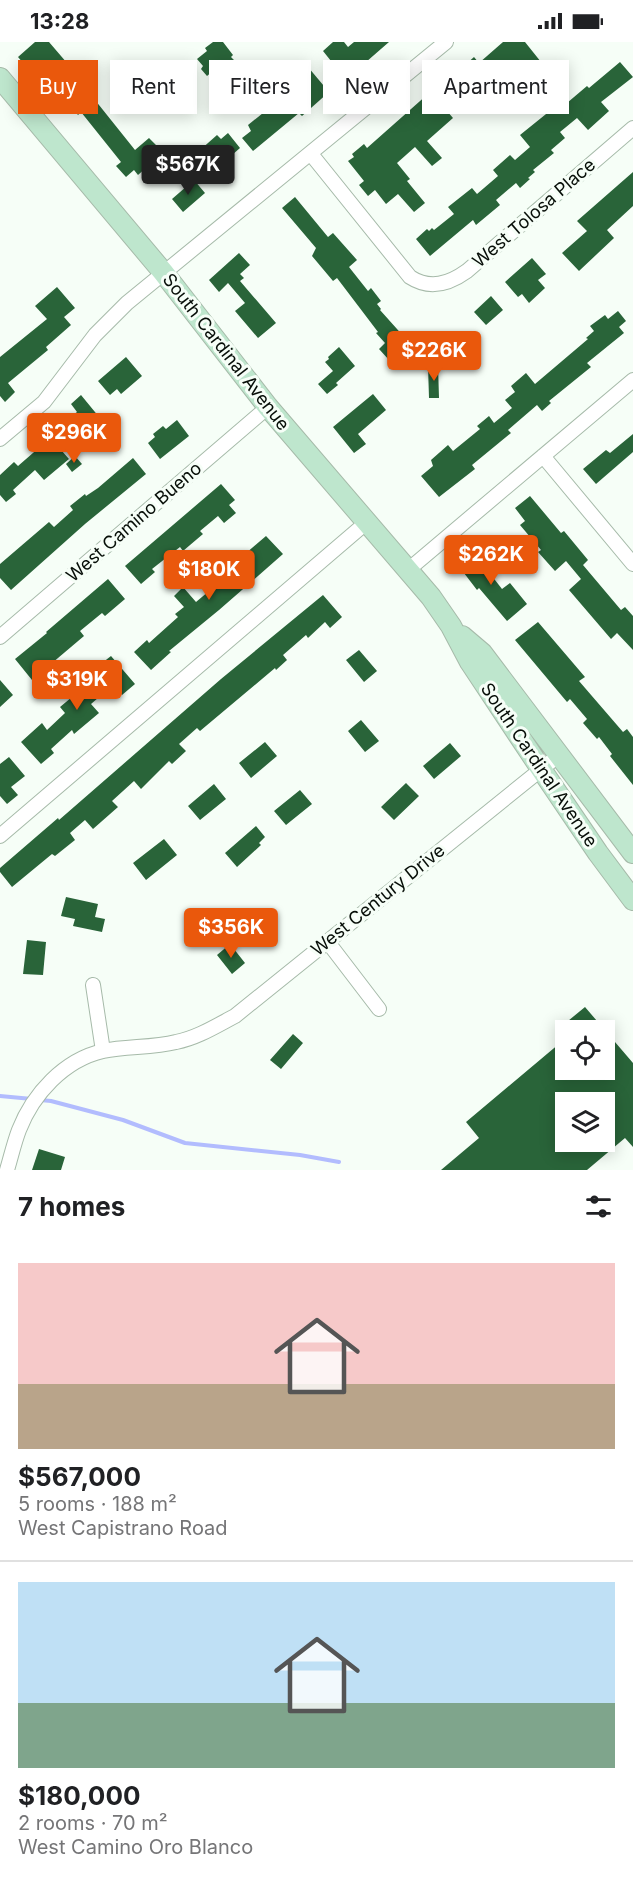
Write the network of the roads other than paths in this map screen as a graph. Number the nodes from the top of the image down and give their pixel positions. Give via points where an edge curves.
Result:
1 (446, 42) edge
2 (0, 78) edge
3 (633, 128) edge
4 (311, 154) junction
5 (163, 272) junction
6 (633, 380) edge
7 (268, 407) junction
8 (0, 439) edge
9 (543, 456) junction
10 (367, 522) junction
11 (633, 564) edge
12 (408, 570) junction
13 (451, 626) junction
14 (0, 637) edge
15 (559, 755) junction
16 (541, 769) junction
17 (0, 836) edge
18 (633, 853) edge
19 (633, 900) edge
20 (327, 941) junction
21 (93, 985) dead end
22 (379, 1009) dead end
23 (103, 1051) junction
24 (7, 1170) edge

1 - 4 street
2 - 5 main road, South Cardinal Avenue
3 - 4 street, West Tolosa Place via 467,271 436,285 410,277
4 - 5 street
5 - 7 main road, South Cardinal Avenue
5 - 8 street via 95,335 44,402
6 - 9 street
7 - 10 main road, South Cardinal Avenue
7 - 14 street, West Camino Bueno
9 - 11 street
9 - 12 street
10 - 12 main road, South Cardinal Avenue
10 - 17 street
12 - 13 main road, South Cardinal Avenue
13 - 15 main road, South Cardinal Avenue via 482,653
13 - 16 main road, South Cardinal Avenue
15 - 16 street, West Century Drive
15 - 18 main road, South Cardinal Avenue
16 - 19 main road, South Cardinal Avenue
16 - 20 street, West Century Drive
20 - 22 street
20 - 23 street, West Century Drive via 235,1016 207,1032 178,1042
21 - 23 street
23 - 24 street, West Century Drive via 67,1068 47,1085 19,1129

